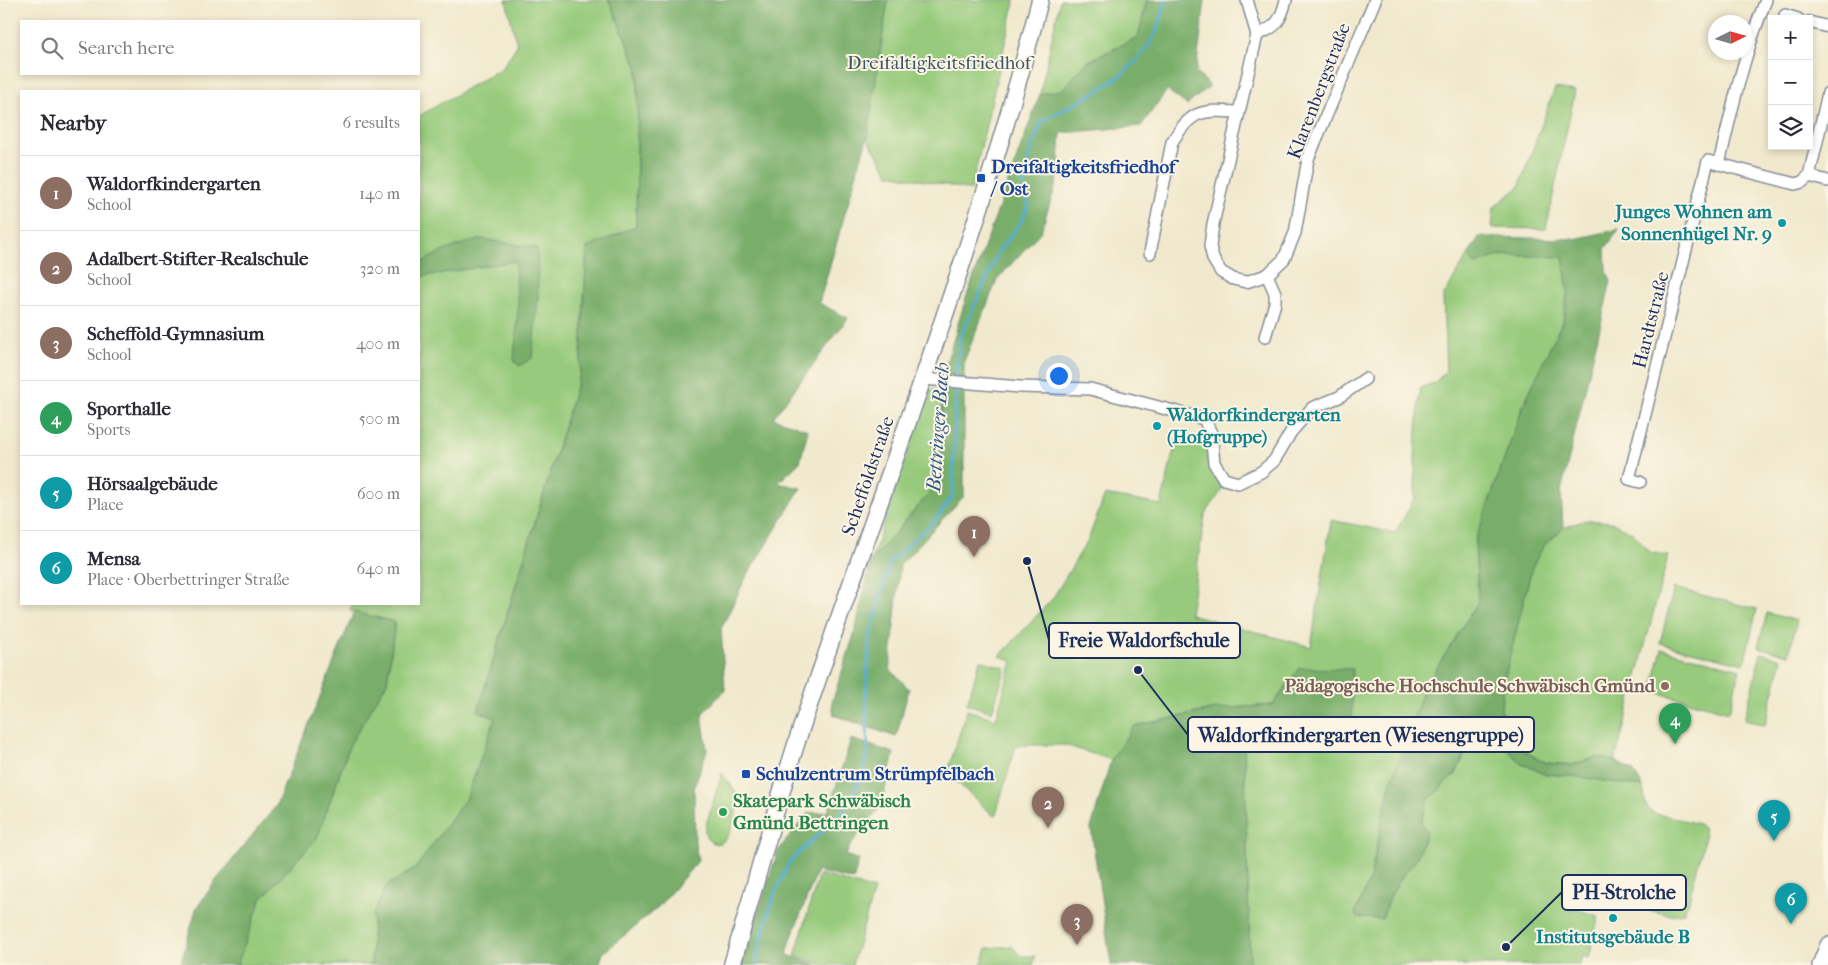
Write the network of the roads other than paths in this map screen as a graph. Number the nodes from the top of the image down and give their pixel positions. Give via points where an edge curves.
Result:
1 (1040, 0) edge
2 (1247, 0) edge
3 (1286, 0) edge
4 (1375, 0) edge
5 (1766, 0) edge
6 (1813, 23) edge
7 (1828, 27) edge
8 (1257, 35) junction
9 (1828, 93) edge
10 (1238, 112) junction
11 (1719, 164) junction
12 (1809, 176) junction
13 (1828, 181) edge
14 (1150, 253) dead end
15 (1267, 275) junction
16 (1265, 337) dead end
17 (1366, 379) dead end
18 (929, 380) junction
19 (1640, 482) dead end
20 (1828, 945) edge
21 (732, 965) edge
22 (1820, 965) edge

1 - 18 main road, Scheffoldstraße
2 - 8 street, Klarenbergstraße
3 - 8 street via 1282,16 1271,30
4 - 15 street, Klarenbergstraße via 1308,159 1295,233 1284,259
5 - 11 street via 1738,84
6 - 7 street
8 - 10 street, Klarenbergstraße
9 - 12 street
10 - 14 street via 1210,110 1193,115 1181,127 1172,142
10 - 15 street, Klarenbergstraße via 1212,224 1210,246 1221,272 1233,279 1246,282
11 - 12 street via 1795,184
11 - 19 street, Hardtstraße via 1708,161 1630,479
12 - 13 street
15 - 16 street via 1275,293
17 - 18 street via 1312,408 1291,432 1274,460 1261,472 1238,482 1224,479 1214,463 1211,433 1204,419 1090,389 1020,388
18 - 21 main road, Scheffoldstraße via 806,713
20 - 22 street

